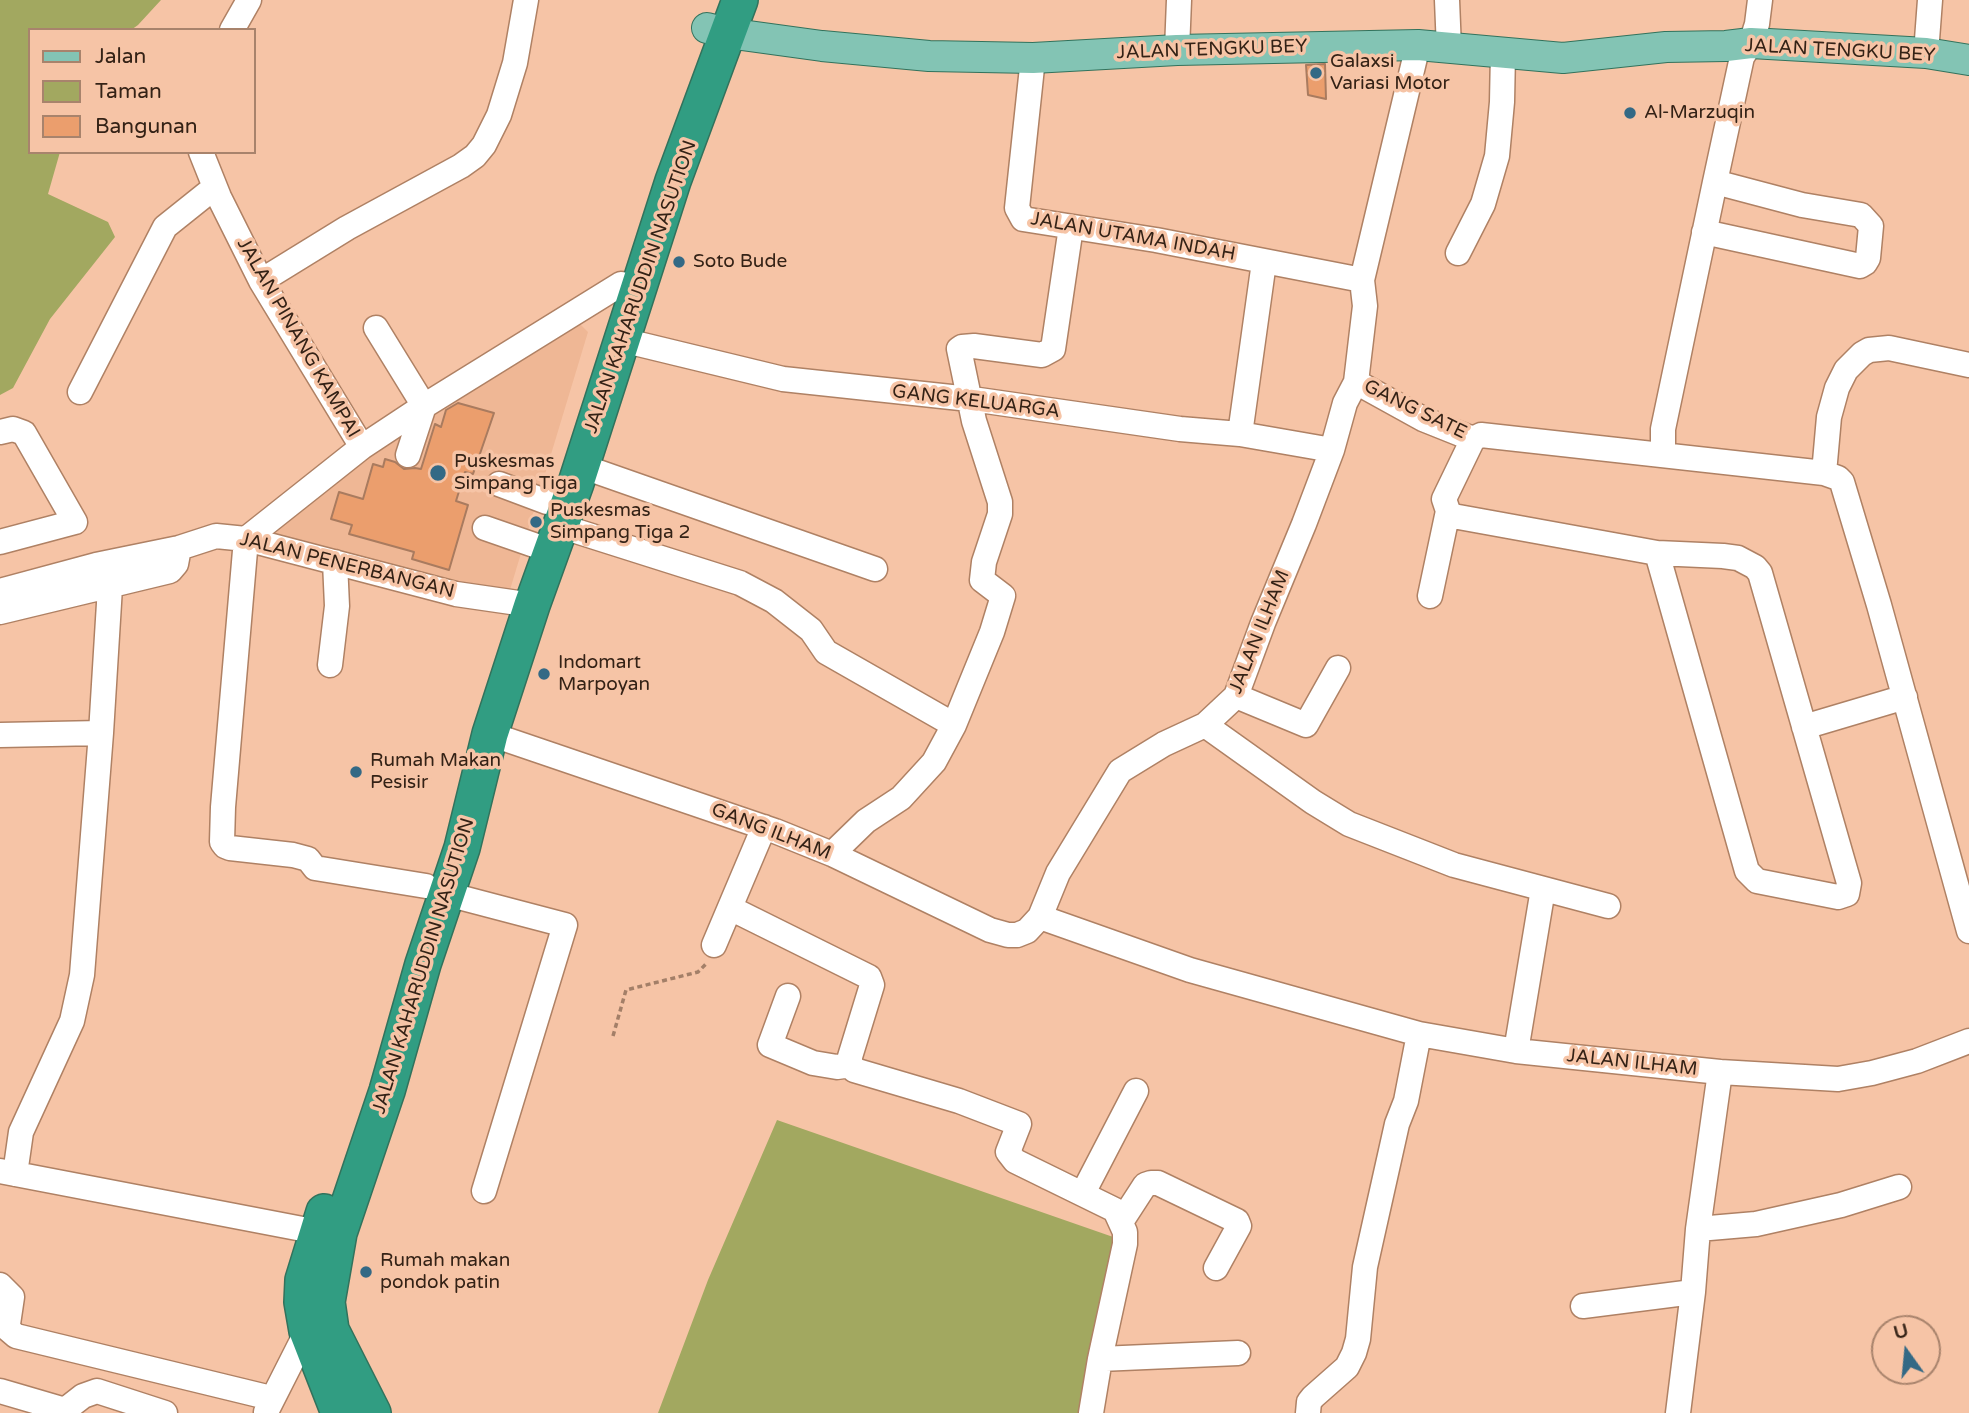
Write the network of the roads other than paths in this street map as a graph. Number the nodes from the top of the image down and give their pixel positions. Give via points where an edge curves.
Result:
1 (249, 0) edge
2 (526, 0) edge
3 (740, 0) edge
4 (1179, 0) edge
5 (1447, 0) edge
6 (1760, 0) edge
7 (1930, 0) edge
8 (716, 20) edge
9 (233, 28) edge
10 (1751, 43) junction
11 (1418, 44) junction
12 (1449, 49) junction
13 (1177, 50) junction
14 (1503, 53) junction
15 (1926, 53) junction
16 (1034, 58) junction
17 (1969, 60) edge
18 (202, 154) edge
19 (1715, 182) junction
20 (215, 187) junction
21 (1071, 227) junction
22 (1704, 232) junction
23 (1458, 253) dead end
24 (1264, 262) junction
25 (261, 281) junction
26 (1362, 281) junction
27 (630, 286) junction
28 (376, 328) dead end
29 (622, 340) junction
30 (1969, 365) edge
31 (1356, 382) junction
32 (80, 392) dead end
33 (969, 399) junction
34 (424, 406) junction
35 (0, 432) edge
36 (1240, 434) junction
37 (1473, 439) junction
38 (362, 447) junction
39 (1332, 450) junction
40 (1663, 454) junction
41 (408, 455) dead end
42 (581, 466) junction
43 (1824, 473) junction
44 (499, 484) dead end
45 (1448, 511) junction
46 (547, 524) junction
47 (485, 528) dead end
48 (247, 539) junction
49 (0, 542) edge
50 (179, 548) junction
51 (1657, 553) junction
52 (335, 562) junction
53 (875, 569) dead end
54 (110, 587) junction
55 (0, 591) edge
56 (1430, 596) dead end
57 (524, 603) junction
58 (0, 612) edge
59 (330, 665) dead end
60 (1338, 668) dead end
61 (1236, 696) junction
62 (1905, 697) junction
63 (1205, 724) junction
64 (954, 725) junction
65 (1804, 727) junction
66 (101, 733) junction
67 (490, 734) junction
68 (0, 735) edge
69 (764, 827) junction
70 (832, 854) junction
71 (1543, 889) junction
72 (436, 890) junction
73 (1608, 906) dead end
74 (730, 908) junction
75 (1040, 917) junction
76 (1969, 931) edge
77 (714, 945) road end
78 (788, 996) dead end
79 (1419, 1034) junction
80 (1969, 1041) edge
81 (1516, 1051) junction
82 (851, 1065) junction
83 (1720, 1072) junction
84 (1136, 1091) dead end
85 (7, 1173) edge
86 (1899, 1187) dead end
87 (484, 1191) dead end
88 (1083, 1193) junction
89 (1121, 1222) junction
90 (1698, 1229) junction
91 (318, 1232) junction
92 (1216, 1268) dead end
93 (0, 1285) edge
94 (1693, 1292) junction
95 (1583, 1306) dead end
96 (318, 1326) junction
97 (1237, 1353) dead end
98 (1100, 1359) junction
99 (0, 1391) edge
100 (269, 1406) edge
101 (165, 1413) edge
102 (339, 1413) edge
103 (373, 1413) edge
104 (1091, 1413) edge
105 (1308, 1413) edge
106 (1678, 1413) edge

1 - 9 street
2 - 25 street via 515,63 499,115 475,156
3 - 8 highway, JALAN KAHARUDDIN NASUTION
4 - 13 street
5 - 12 street
6 - 10 street
7 - 15 street
8 - 16 main road, JALAN TENGKU BEY via 822,46 929,56
8 - 27 highway, JALAN KAHARUDDIN NASUTION via 673,181
10 - 14 main road, JALAN TENGKU BEY via 1563,58
10 - 15 main road, JALAN TENGKU BEY
10 - 19 street via 1742,57
11 - 12 main road, JALAN TENGKU BEY
11 - 13 main road, JALAN TENGKU BEY
11 - 26 street, JALAN ILHAM
12 - 14 main road, JALAN TENGKU BEY
13 - 16 main road, JALAN TENGKU BEY
14 - 23 street via 1497,156 1483,204
15 - 17 main road, JALAN TENGKU BEY
16 - 21 street, JALAN UTAMA INDAH via 1017,208 1023,219
18 - 20 street, JALAN PINANG KAMPAI
19 - 22 street
19 - 22 street via 1861,215 1871,226 1868,258 1860,266
20 - 25 street, JALAN PINANG KAMPAI
20 - 32 street via 165,227
21 - 24 street, JALAN UTAMA INDAH
21 - 33 street via 1055,346 1042,355 961,347
22 - 40 street via 1663,429
24 - 26 street, JALAN UTAMA INDAH
24 - 36 street
25 - 38 street, JALAN PINANG KAMPAI
26 - 31 street, JALAN ILHAM via 1365,306
27 - 29 highway, JALAN KAHARUDDIN NASUTION
27 - 34 street
27 - 46 highway, JALAN KAHARUDDIN NASUTION via 569,432
28 - 34 street
29 - 33 street, GANG KELUARGA via 783,379
29 - 42 highway, JALAN KAHARUDDIN NASUTION
30 - 43 street via 1889,348 1862,354 1837,388 1829,417
31 - 37 street, GANG SATE via 1423,419
31 - 39 street, JALAN ILHAM
33 - 36 street, GANG KELUARGA
33 - 64 street via 1000,502 982,580 1003,596
34 - 38 street
34 - 41 street
35 - 49 street via 13,429 24,433 75,522
36 - 39 street, GANG KELUARGA
37 - 40 street via 1498,436
37 - 45 street via 1444,499
38 - 48 street
39 - 61 street, JALAN ILHAM
40 - 43 street
42 - 46 highway, JALAN KAHARUDDIN NASUTION
42 - 53 street
43 - 62 street via 1842,482
44 - 46 street
45 - 51 street via 1452,516
45 - 56 street
46 - 47 street
46 - 57 highway, JALAN KAHARUDDIN NASUTION
46 - 64 street via 740,583 783,608 811,631 826,652
48 - 50 street, JALAN PENERBANGAN via 216,536
48 - 52 street, JALAN PENERBANGAN
48 - 72 street via 222,842 308,859 315,868
50 - 54 street via 170,571
50 - 55 street, JALAN PENERBANGAN
51 - 65 street via 1723,555 1755,567
51 - 65 street via 1747,871 1757,881 1838,897 1847,894 1849,883
52 - 57 street, JALAN PENERBANGAN via 456,594
52 - 59 street via 337,606
54 - 58 street
54 - 66 street
57 - 67 highway, JALAN KAHARUDDIN NASUTION
57 - 72 highway, JALAN KAHARUDDIN NASUTION via 475,727
60 - 61 street via 1306,725
61 - 63 street, JALAN ILHAM
62 - 65 street
62 - 76 street
63 - 71 street via 1349,824 1454,865
63 - 75 street, JALAN ILHAM via 1120,771 1058,873
64 - 70 street via 934,762 901,798 866,821
66 - 68 street
66 - 85 street via 82,975 72,1021
67 - 69 street, GANG ILHAM
67 - 72 highway, JALAN KAHARUDDIN NASUTION via 462,848
69 - 70 street, GANG ILHAM
69 - 74 street
70 - 75 street, GANG ILHAM via 990,930 1017,935
71 - 73 street
71 - 81 street
72 - 87 street via 565,925
72 - 91 highway, JALAN KAHARUDDIN NASUTION via 403,966
72 - 96 highway, JALAN KAHARUDDIN NASUTION via 423,964 340,1233
74 - 77 street
74 - 82 street via 869,977 872,985
75 - 79 street, JALAN ILHAM via 1190,970
78 - 82 street via 770,1045 813,1063
79 - 81 street, JALAN ILHAM
79 - 105 street via 1365,1267 1354,1353 1347,1367 1309,1402
80 - 83 street, JALAN ILHAM via 1917,1061 1838,1079
81 - 83 street, JALAN ILHAM
82 - 88 street via 854,1070 1018,1124 1008,1152 1015,1161
83 - 90 street
84 - 88 street
85 - 91 street
86 - 90 street via 1756,1224
88 - 89 street via 1115,1210
89 - 92 street via 1145,1185 1151,1183 1237,1221 1239,1226
89 - 98 street via 1125,1244
90 - 94 street
91 - 96 highway, JALAN KAHARUDDIN NASUTION via 303,1280 302,1302
93 - 100 street via 12,1297 8,1324 16,1336
94 - 95 street
94 - 106 street
96 - 100 street
96 - 102 highway, JALAN KAHARUDDIN NASUTION
96 - 103 highway, JALAN KAHARUDDIN NASUTION via 334,1340
97 - 98 street
98 - 104 street
99 - 101 street via 65,1410 97,1391

